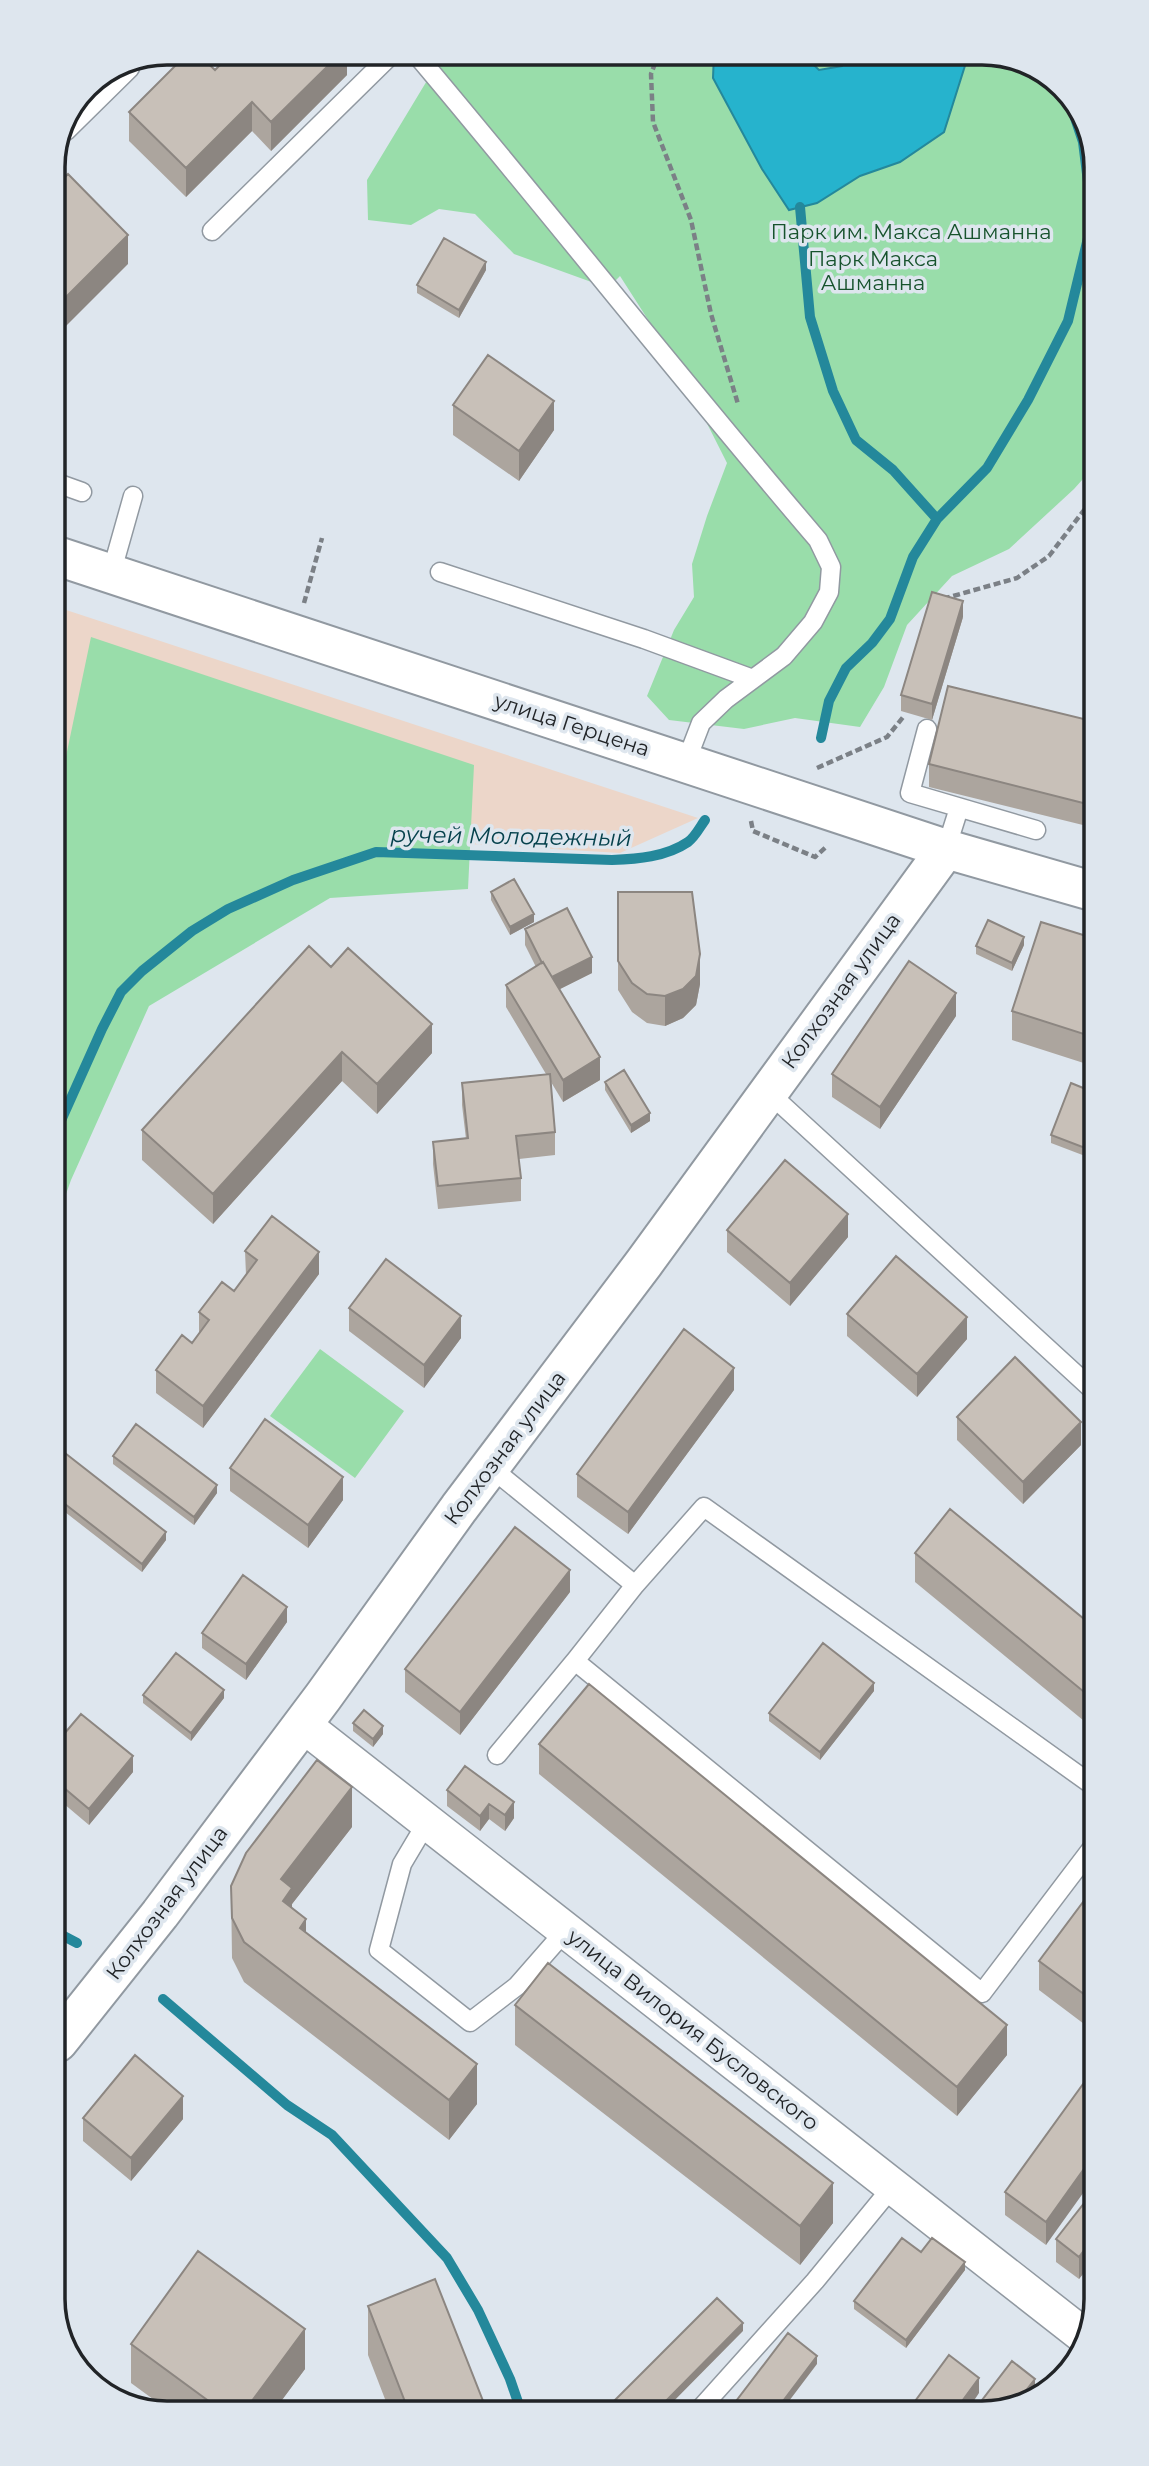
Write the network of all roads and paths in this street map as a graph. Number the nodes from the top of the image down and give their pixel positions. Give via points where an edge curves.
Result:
1 (380, 65) edge
2 (426, 65) edge
3 (654, 65) edge
4 (121, 76) edge
5 (78, 119) edge
6 (212, 231) dead end
7 (738, 404) dead end
8 (65, 486) edge
9 (82, 492) dead end
10 (133, 496) dead end
11 (1084, 510) edge
12 (322, 538) dead end
13 (65, 559) edge
14 (440, 572) dead end
15 (111, 574) junction
16 (942, 611) edge
17 (301, 614) dead end
18 (753, 679) junction
19 (908, 712) edge
20 (928, 730) dead end
21 (686, 762) junction
22 (816, 768) dead end
23 (959, 808) junction
24 (1036, 830) dead end
25 (946, 849) junction
26 (1084, 888) edge
27 (768, 1092) junction
28 (1084, 1382) edge
29 (490, 1467) junction
30 (635, 1585) junction
31 (575, 1661) junction
32 (302, 1724) junction
33 (497, 1755) dead end
34 (1084, 1779) edge
35 (427, 1822) junction
36 (1084, 1859) edge
37 (566, 1930) junction
38 (65, 2033) edge
39 (893, 2186) junction
40 (1079, 2332) edge
41 (708, 2401) edge

1 - 6 lane
2 - 18 lane via 818,540 831,566 829,592 813,622 784,656
3 - 7 path via 653,121 691,220 711,314
4 - 5 lane
8 - 9 lane
10 - 15 lane
11 - 16 path via 1049,556 1017,578 946,598
12 - 17 path
13 - 15 street, улица Герцена
14 - 18 lane
15 - 21 street, улица Герцена
18 - 21 lane via 701,723
19 - 22 path via 887,737
20 - 23 lane via 910,793
21 - 25 street, улица Герцена
23 - 24 lane
23 - 25 lane
25 - 26 street, улица Герцена
25 - 27 street, Колхозная улица
27 - 28 lane
27 - 29 street, Колхозная улица
29 - 30 lane
29 - 32 street, Колхозная улица
30 - 31 lane
30 - 34 lane via 704,1507
31 - 33 lane
31 - 36 lane via 982,1993
32 - 35 street, улица Вилория Бусловского
32 - 38 street, Колхозная улица
35 - 37 street, улица Вилория Бусловского
35 - 37 lane via 402,1864 379,1950 470,2022 517,1986
37 - 39 street, улица Вилория Бусловского
39 - 40 street, улица Вилория Бусловского
39 - 41 lane

